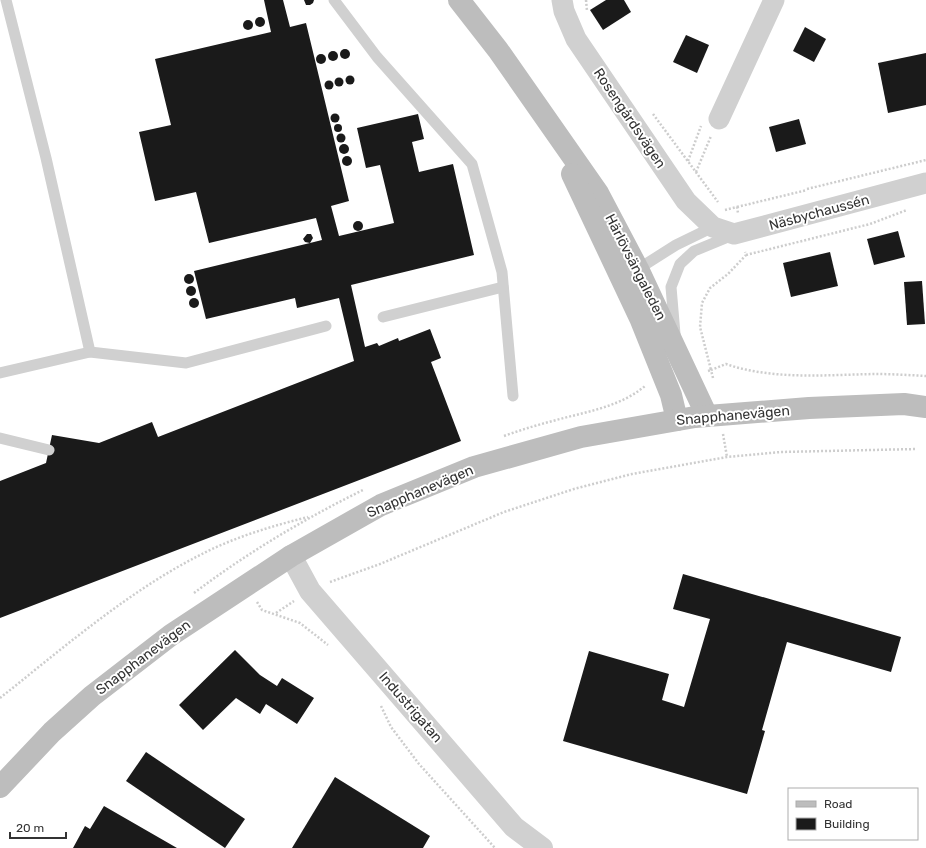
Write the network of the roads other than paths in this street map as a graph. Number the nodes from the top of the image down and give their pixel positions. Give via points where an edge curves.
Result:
1 (6, 0) edge
2 (334, 0) edge
3 (459, 0) edge
4 (562, 0) edge
5 (774, 0) edge
6 (719, 119) road end
7 (551, 125) junction
8 (926, 183) edge
9 (713, 227) junction
10 (734, 234) junction
11 (638, 269) junction
12 (503, 287) junction
13 (627, 289) junction
14 (383, 317) dead end
15 (326, 326) dead end
16 (676, 347) junction
17 (90, 352) junction
18 (0, 374) edge
19 (513, 396) dead end
20 (926, 407) edge
21 (707, 416) junction
22 (678, 420) junction
23 (0, 438) edge
24 (49, 450) dead end
25 (291, 556) junction
26 (0, 787) edge
27 (542, 848) edge

1 - 17 lane via 46,158
2 - 12 lane via 377,57 472,164 502,272
3 - 7 main road, Härlövsängaleden
4 - 9 street, Rosengårdsvägen via 564,12 576,39 686,200
5 - 6 street
7 - 11 main road, Härlövsängaleden via 598,193
7 - 13 main road, Härlövsängaleden
8 - 10 street, Näsbychaussén
9 - 10 street
9 - 11 lane via 676,245
10 - 16 lane via 694,251 680,264 671,288
11 - 13 lane
11 - 16 main road, Härlövsängaleden
12 - 14 lane
12 - 19 lane
13 - 22 main road, Härlövsängaleden via 671,396
15 - 17 lane via 186,363
16 - 21 main road, Härlövsängaleden
17 - 18 lane
20 - 21 main road, Snapphanevägen via 904,404
21 - 22 main road, Snapphanevägen
22 - 25 main road, Snapphanevägen via 581,437 474,466 381,505
23 - 24 lane
25 - 26 main road, Snapphanevägen via 171,634 92,696 48,736
25 - 27 street, Industrigatan via 310,591 514,827

